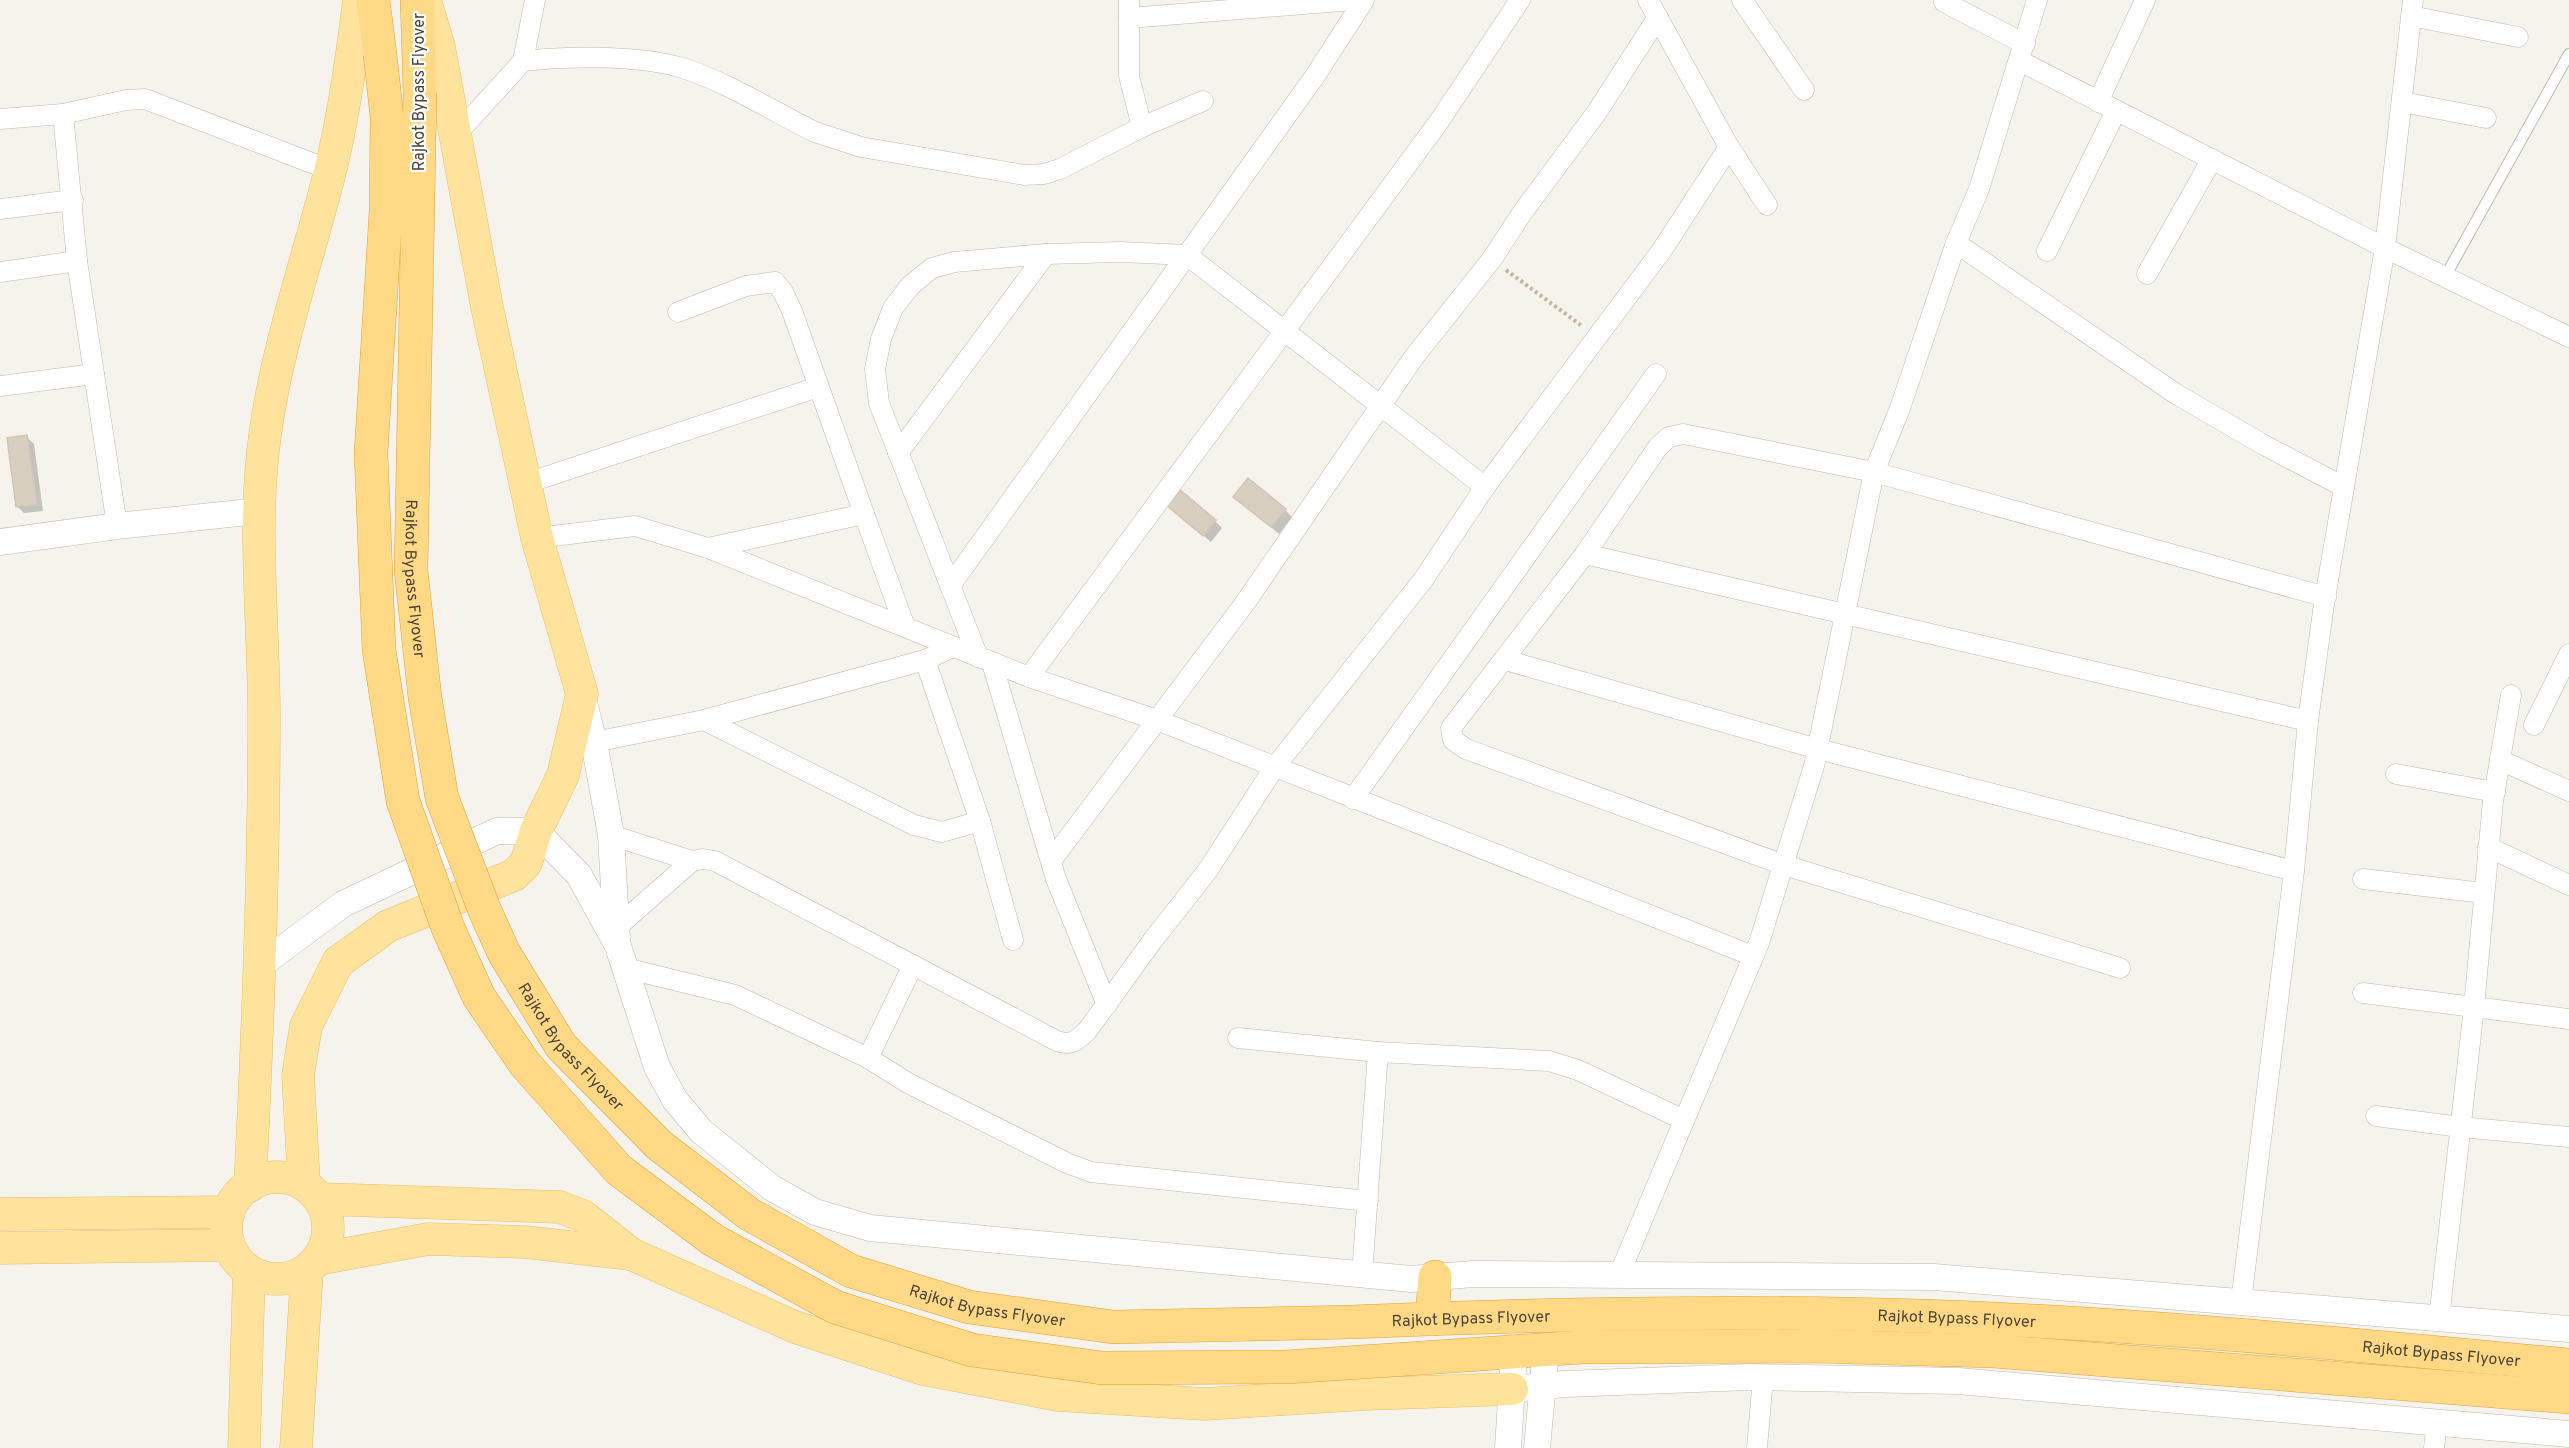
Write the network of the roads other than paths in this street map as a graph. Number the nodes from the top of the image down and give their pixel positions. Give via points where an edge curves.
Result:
1 (359, 0) edge
2 (373, 0) edge
3 (417, 0) edge
4 (425, 0) edge
5 (535, 0) edge
6 (1354, 0) edge
7 (1364, 0) edge
8 (1520, 0) edge
9 (1648, 0) edge
10 (1742, 0) edge
11 (2037, 0) edge
12 (2145, 0) edge
13 (1944, 2) dead end
14 (2412, 8) edge
15 (1129, 9) edge
16 (1659, 17) junction
17 (2518, 37) dead end
18 (2023, 52) junction
19 (2569, 54) edge
20 (523, 61) junction
21 (1804, 90) dead end
22 (1203, 100) dead end
23 (2098, 102) junction
24 (2402, 102) junction
25 (2116, 111) junction
26 (63, 114) junction
27 (0, 118) edge
28 (2486, 118) dead end
29 (1142, 127) junction
30 (454, 137) junction
31 (1729, 147) junction
32 (2212, 159) junction
33 (330, 170) junction
34 (73, 200) junction
35 (1767, 205) dead end
36 (0, 209) edge
37 (1956, 243) junction
38 (2385, 248) junction
39 (2047, 251) dead end
40 (1046, 254) junction
41 (1187, 255) junction
42 (77, 261) junction
43 (0, 272) edge
44 (2147, 274) dead end
45 (2446, 275) junction
46 (678, 312) dead end
47 (1284, 330) junction
48 (2569, 337) edge
49 (94, 374) junction
50 (1656, 374) dead end
51 (0, 386) edge
52 (818, 387) junction
53 (1380, 406) junction
54 (898, 453) junction
55 (1874, 472) junction
56 (524, 484) junction
57 (1485, 487) junction
58 (2344, 487) junction
59 (258, 511) junction
60 (864, 514) junction
61 (117, 526) junction
62 (537, 538) junction
63 (0, 542) edge
64 (708, 548) junction
65 (1585, 554) junction
66 (950, 585) junction
67 (2326, 597) junction
68 (1845, 616) junction
69 (905, 627) junction
70 (953, 647) junction
71 (2569, 654) edge
72 (925, 660) junction
73 (985, 660) junction
74 (1505, 660) junction
75 (1029, 677) junction
76 (2561, 689) edge
77 (582, 694) junction
78 (2511, 695) dead end
79 (704, 720) junction
80 (1157, 720) junction
81 (2308, 721) junction
82 (2534, 724) dead end
83 (594, 742) junction
84 (1818, 749) junction
85 (2500, 760) junction
86 (1274, 768) junction
87 (2396, 774) dead end
88 (2569, 791) edge
89 (2495, 792) junction
90 (1353, 799) junction
91 (980, 821) junction
92 (536, 831) junction
93 (611, 835) junction
94 (2488, 847) junction
95 (692, 861) junction
96 (1051, 861) junction
97 (1784, 865) junction
98 (2294, 871) junction
99 (2363, 879) dead end
100 (2569, 885) edge
101 (2484, 892) junction
102 (1014, 940) dead end
103 (620, 947) junction
104 (1753, 956) junction
105 (261, 964) junction
106 (913, 965) junction
107 (2120, 968) dead end
108 (2363, 993) dead end
109 (1107, 1005) junction
110 (2474, 1008) junction
111 (2569, 1019) edge
112 (1238, 1038) dead end
113 (1378, 1052) junction
114 (868, 1058) junction
115 (2376, 1116) dead end
116 (1684, 1120) junction
117 (2460, 1127) junction
118 (2569, 1137) edge
119 (250, 1186) junction
120 (312, 1192) junction
121 (1368, 1201) junction
122 (229, 1212) junction
123 (0, 1214) edge
124 (229, 1245) junction
125 (0, 1248) edge
126 (631, 1254) junction
127 (313, 1265) junction
128 (249, 1271) junction
129 (1362, 1275) junction
130 (1619, 1275) junction
131 (1435, 1277) junction
132 (2241, 1302) junction
133 (1432, 1319) junction
134 (2439, 1319) junction
135 (2569, 1329) edge
136 (1546, 1349) junction
137 (1514, 1352) junction
138 (2569, 1365) edge
139 (1763, 1377) junction
140 (1527, 1388) junction
141 (2569, 1397) edge
142 (2437, 1423) junction
143 (2569, 1434) edge
144 (244, 1448) edge
145 (296, 1448) edge
146 (1508, 1448) edge
147 (1537, 1448) edge
148 (1757, 1448) edge
149 (2434, 1448) edge

1 - 33 main road via 347,96
2 - 137 highway, Rajkot Bypass Flyover, bridge via 387,117 386,211 371,453 379,650 403,801 440,907 479,997 525,1064 619,1170 713,1240 835,1307 972,1350 1102,1368 1286,1367
3 - 133 highway, Rajkot Bypass Flyover, bridge via 420,93 411,570 425,698 442,798 485,911 504,953 561,1046 668,1152 749,1214 852,1271 969,1307 1113,1327
4 - 30 main road
5 - 20 street
6 - 15 street
7 - 41 street via 1315,76
8 - 47 street via 1438,123
9 - 16 street
10 - 21 street
11 - 18 street
12 - 23 street
13 - 18 street
14 - 17 street
14 - 24 street
15 - 29 street via 1129,76
16 - 31 street
16 - 53 street via 1492,259
18 - 23 street
18 - 37 street via 1979,189
19 - 45 lane
20 - 29 street via 555,58 654,62 680,67 837,140 1024,175 1060,169
20 - 30 street
22 - 29 street
23 - 25 street
24 - 28 street
24 - 38 street
25 - 32 street
25 - 39 street
26 - 27 street
26 - 33 street via 146,99
26 - 34 street
30 - 56 main road
31 - 35 street
31 - 57 street via 1662,250
32 - 38 street
32 - 44 street
33 - 59 main road via 274,383
34 - 36 street
34 - 42 street
37 - 55 street
37 - 58 street via 2176,394
38 - 45 street
38 - 58 street
40 - 41 street
40 - 54 street
40 - 54 street via 954,262 932,268 911,285 894,308 881,339 875,369 879,403
41 - 47 street
41 - 66 street
42 - 43 street
42 - 49 street
45 - 48 street
46 - 52 street via 746,286 775,282 792,310
47 - 53 street
47 - 75 street
49 - 51 street
49 - 61 street
50 - 90 street
52 - 56 street
52 - 60 street
53 - 57 street
53 - 80 street via 1245,603
54 - 66 street
55 - 65 street via 1683,434 1670,437 1658,447
55 - 67 street
55 - 68 street
56 - 62 main road
57 - 86 street via 1423,580
58 - 67 street
59 - 61 street
59 - 105 main road via 264,686
60 - 64 street
60 - 69 street
61 - 63 street
62 - 64 street via 635,526
62 - 77 main road
64 - 69 street
65 - 68 street
65 - 74 street
66 - 73 street
67 - 81 street
68 - 81 street
68 - 84 street
69 - 70 street
70 - 72 street
70 - 73 street
71 - 76 street
72 - 79 street
72 - 91 street
73 - 75 street
73 - 96 street
74 - 84 street
74 - 97 street via 1451,728 1453,740 1466,749
75 - 80 street
76 - 82 street
77 - 83 street
77 - 92 main road via 564,776
78 - 85 street
79 - 83 street
79 - 91 street via 921,828 942,832
80 - 86 street
80 - 96 street
81 - 98 street
83 - 93 street
84 - 97 street
84 - 98 street
85 - 88 street
85 - 89 street
86 - 90 street
86 - 109 street via 1208,870
87 - 89 street
89 - 94 street
90 - 104 street
91 - 102 street
92 - 103 street via 579,875
92 - 105 street via 497,831 344,904
92 - 120 main road via 526,863 514,874 388,926 338,962 306,1026 298,1075
93 - 95 street
93 - 103 street
94 - 100 street
94 - 101 street
95 - 103 street
95 - 106 street via 715,861
96 - 109 street
97 - 104 street
97 - 107 street
98 - 132 street
99 - 101 street
101 - 110 street
103 - 114 street via 735,995
103 - 129 street via 657,1067 675,1100 701,1131 763,1181 815,1212 870,1228
104 - 116 street
105 - 119 main road
106 - 109 street via 1066,1044 1087,1032
106 - 114 street
108 - 110 street
110 - 111 street
110 - 117 street
112 - 113 street
113 - 116 street via 1549,1061 1578,1070
113 - 121 street
114 - 121 street via 908,1083 1091,1172
115 - 117 street
116 - 130 street
117 - 118 street
117 - 134 street
119 - 120 main road via 267,1178 286,1178
119 - 122 main road via 237,1197
120 - 126 main road via 560,1207 593,1222
120 - 127 main road via 328,1219 327,1240
121 - 129 street
122 - 123 main road
122 - 124 main road
124 - 125 main road
124 - 128 main road
126 - 127 main road via 525,1242 428,1239
126 - 140 main road via 795,1327 870,1352 923,1369 1058,1395 1205,1404
127 - 128 main road via 288,1278 268,1278
127 - 145 main road
128 - 144 main road
129 - 131 street
130 - 131 street
130 - 132 street via 1934,1277
131 - 133 highway
132 - 134 street
133 - 138 highway, Rajkot Bypass Flyover via 1703,1312 1923,1316 2223,1334
134 - 135 street
136 - 137 highway, Rajkot Bypass Flyover
136 - 140 street
136 - 141 highway, Rajkot Bypass Flyover via 1814,1346 1993,1351
137 - 140 street
139 - 140 street
139 - 142 street via 1958,1381
139 - 148 street
140 - 146 street
140 - 147 street
142 - 143 street
142 - 149 street

